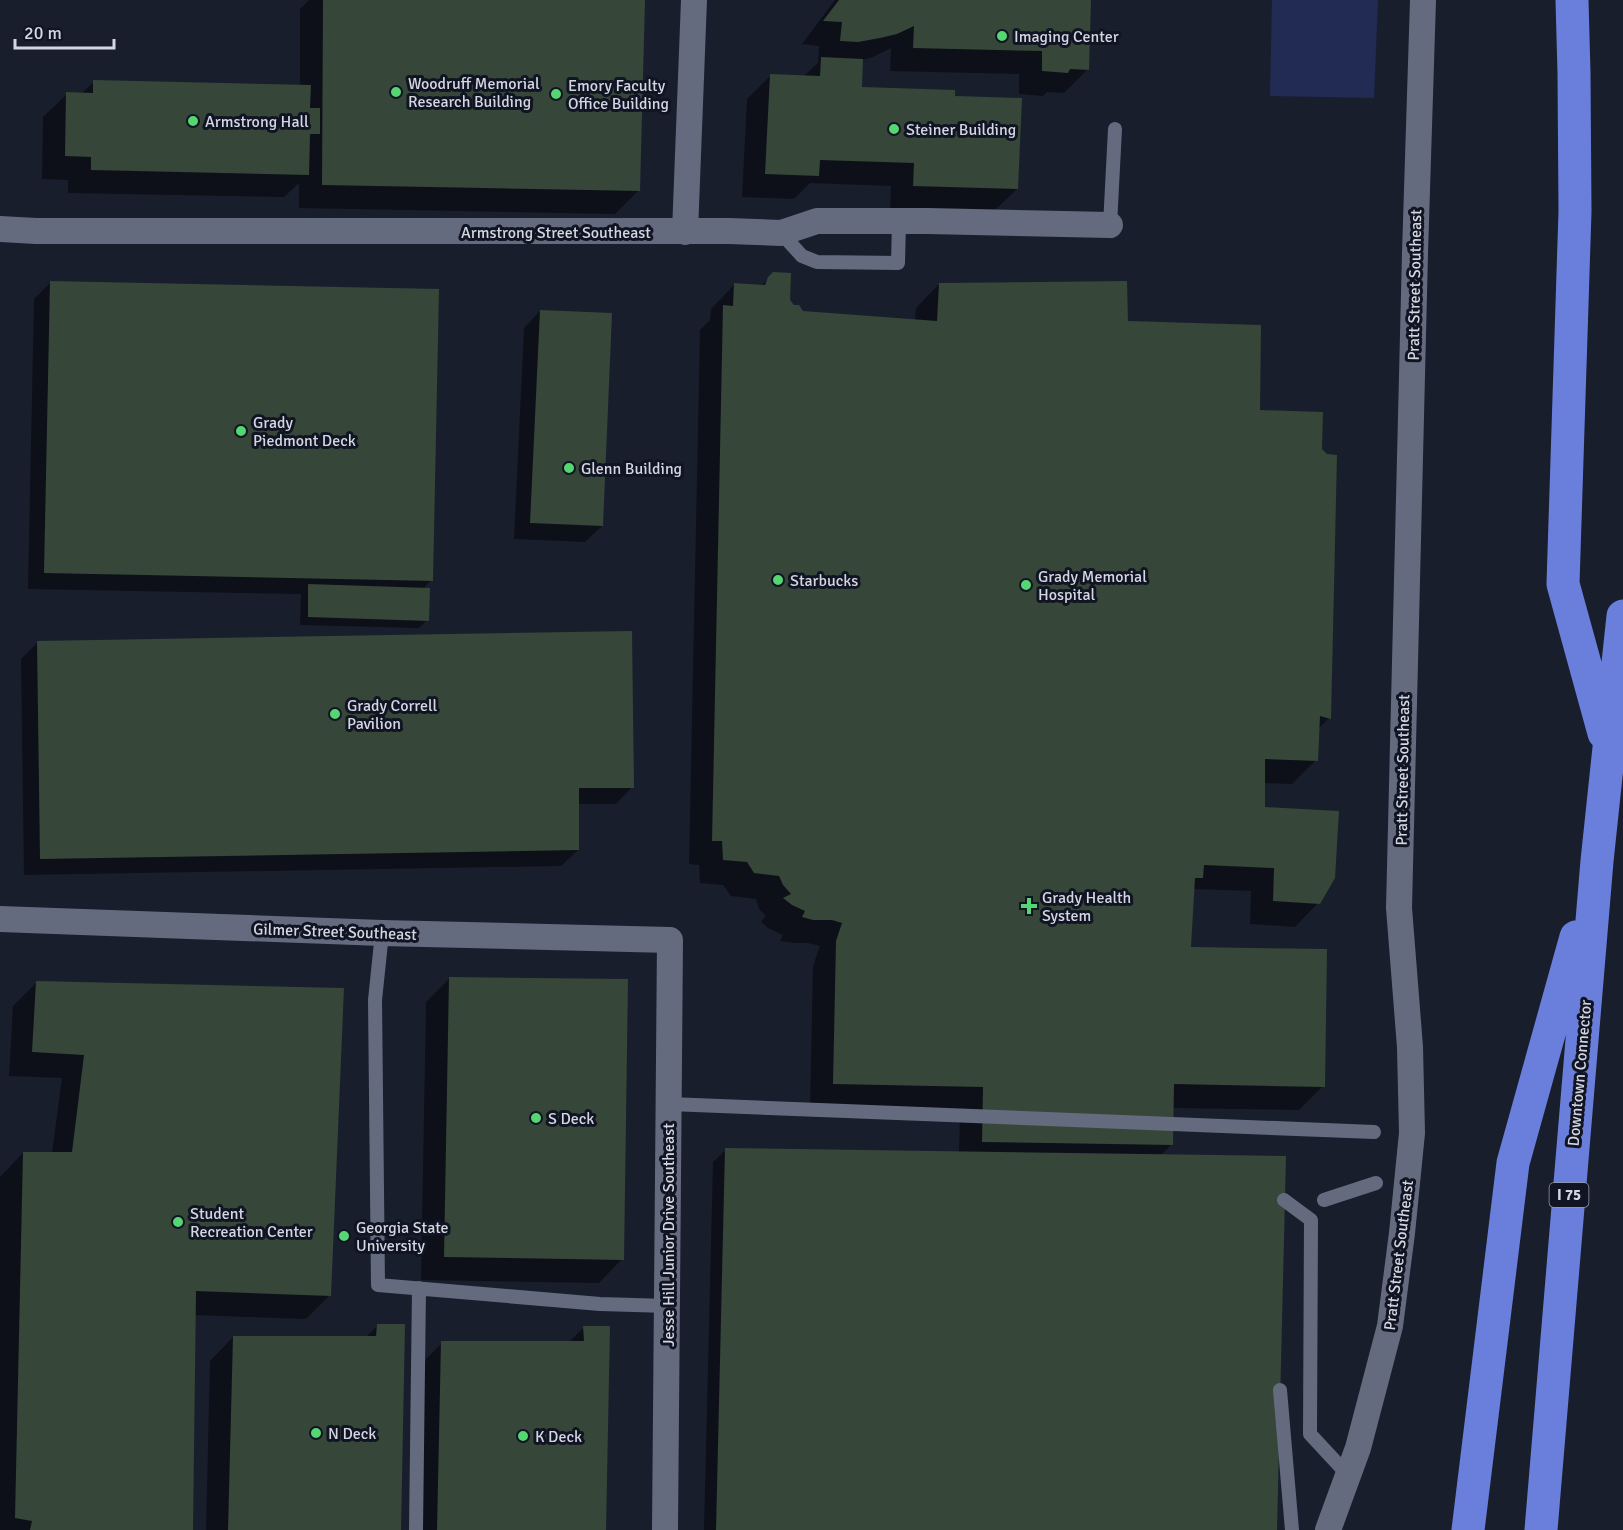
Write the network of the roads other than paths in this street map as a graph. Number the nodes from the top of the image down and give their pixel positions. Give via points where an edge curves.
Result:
1 (694, 0) edge
2 (1423, 0) edge
3 (1572, 0) edge
4 (1115, 129) dead end
5 (899, 222) junction
6 (1110, 225) joint
7 (0, 229) edge
8 (685, 232) junction
9 (782, 233) junction
10 (1623, 616) edge
11 (1608, 751) junction
12 (1597, 861) junction
13 (0, 919) edge
14 (382, 933) junction
15 (670, 940) joint
16 (669, 1104) junction
17 (1374, 1132) dead end
18 (1376, 1184) dead end
19 (1284, 1200) dead end
20 (1324, 1200) dead end
21 (419, 1288) junction
22 (668, 1306) junction
23 (1280, 1390) dead end
24 (1347, 1475) junction
25 (1339, 1500) junction
26 (416, 1530) edge
27 (665, 1530) edge
28 (1292, 1530) edge
29 (1328, 1530) edge
30 (1338, 1530) edge
31 (1468, 1530) edge
32 (1541, 1530) edge

1 - 8 street
2 - 24 street, Pratt Street Southeast via 1398,908 1410,1047 1412,1133 1390,1326 1358,1448
3 - 11 highway via 1575,211 1563,584
4 - 6 lane
5 - 6 street, Armstrong Street Southeast
5 - 9 street, Armstrong Street Southeast via 817,221
5 - 9 lane via 898,263 817,262 802,256
7 - 8 street, Armstrong Street Southeast
8 - 9 street, Armstrong Street Southeast
10 - 11 highway, Downtown Connector / I 75
11 - 12 highway, Downtown Connector / I 75
12 - 31 highway via 1513,1163
12 - 32 highway, Downtown Connector / I 75
13 - 14 street, Gilmer Street Southeast
14 - 15 street, Gilmer Street Southeast
14 - 21 lane via 375,1000 378,1285
15 - 16 street, Jesse Hill Junior Drive Southeast
16 - 17 lane
16 - 22 street, Jesse Hill Junior Drive Southeast
18 - 20 lane
19 - 24 lane via 1311,1220 1310,1434
21 - 22 lane
21 - 26 lane
22 - 27 street, Jesse Hill Junior Drive Southeast
23 - 28 lane
24 - 25 street, Pratt Street Southeast
25 - 29 street, Pratt Street Southeast
25 - 30 street

